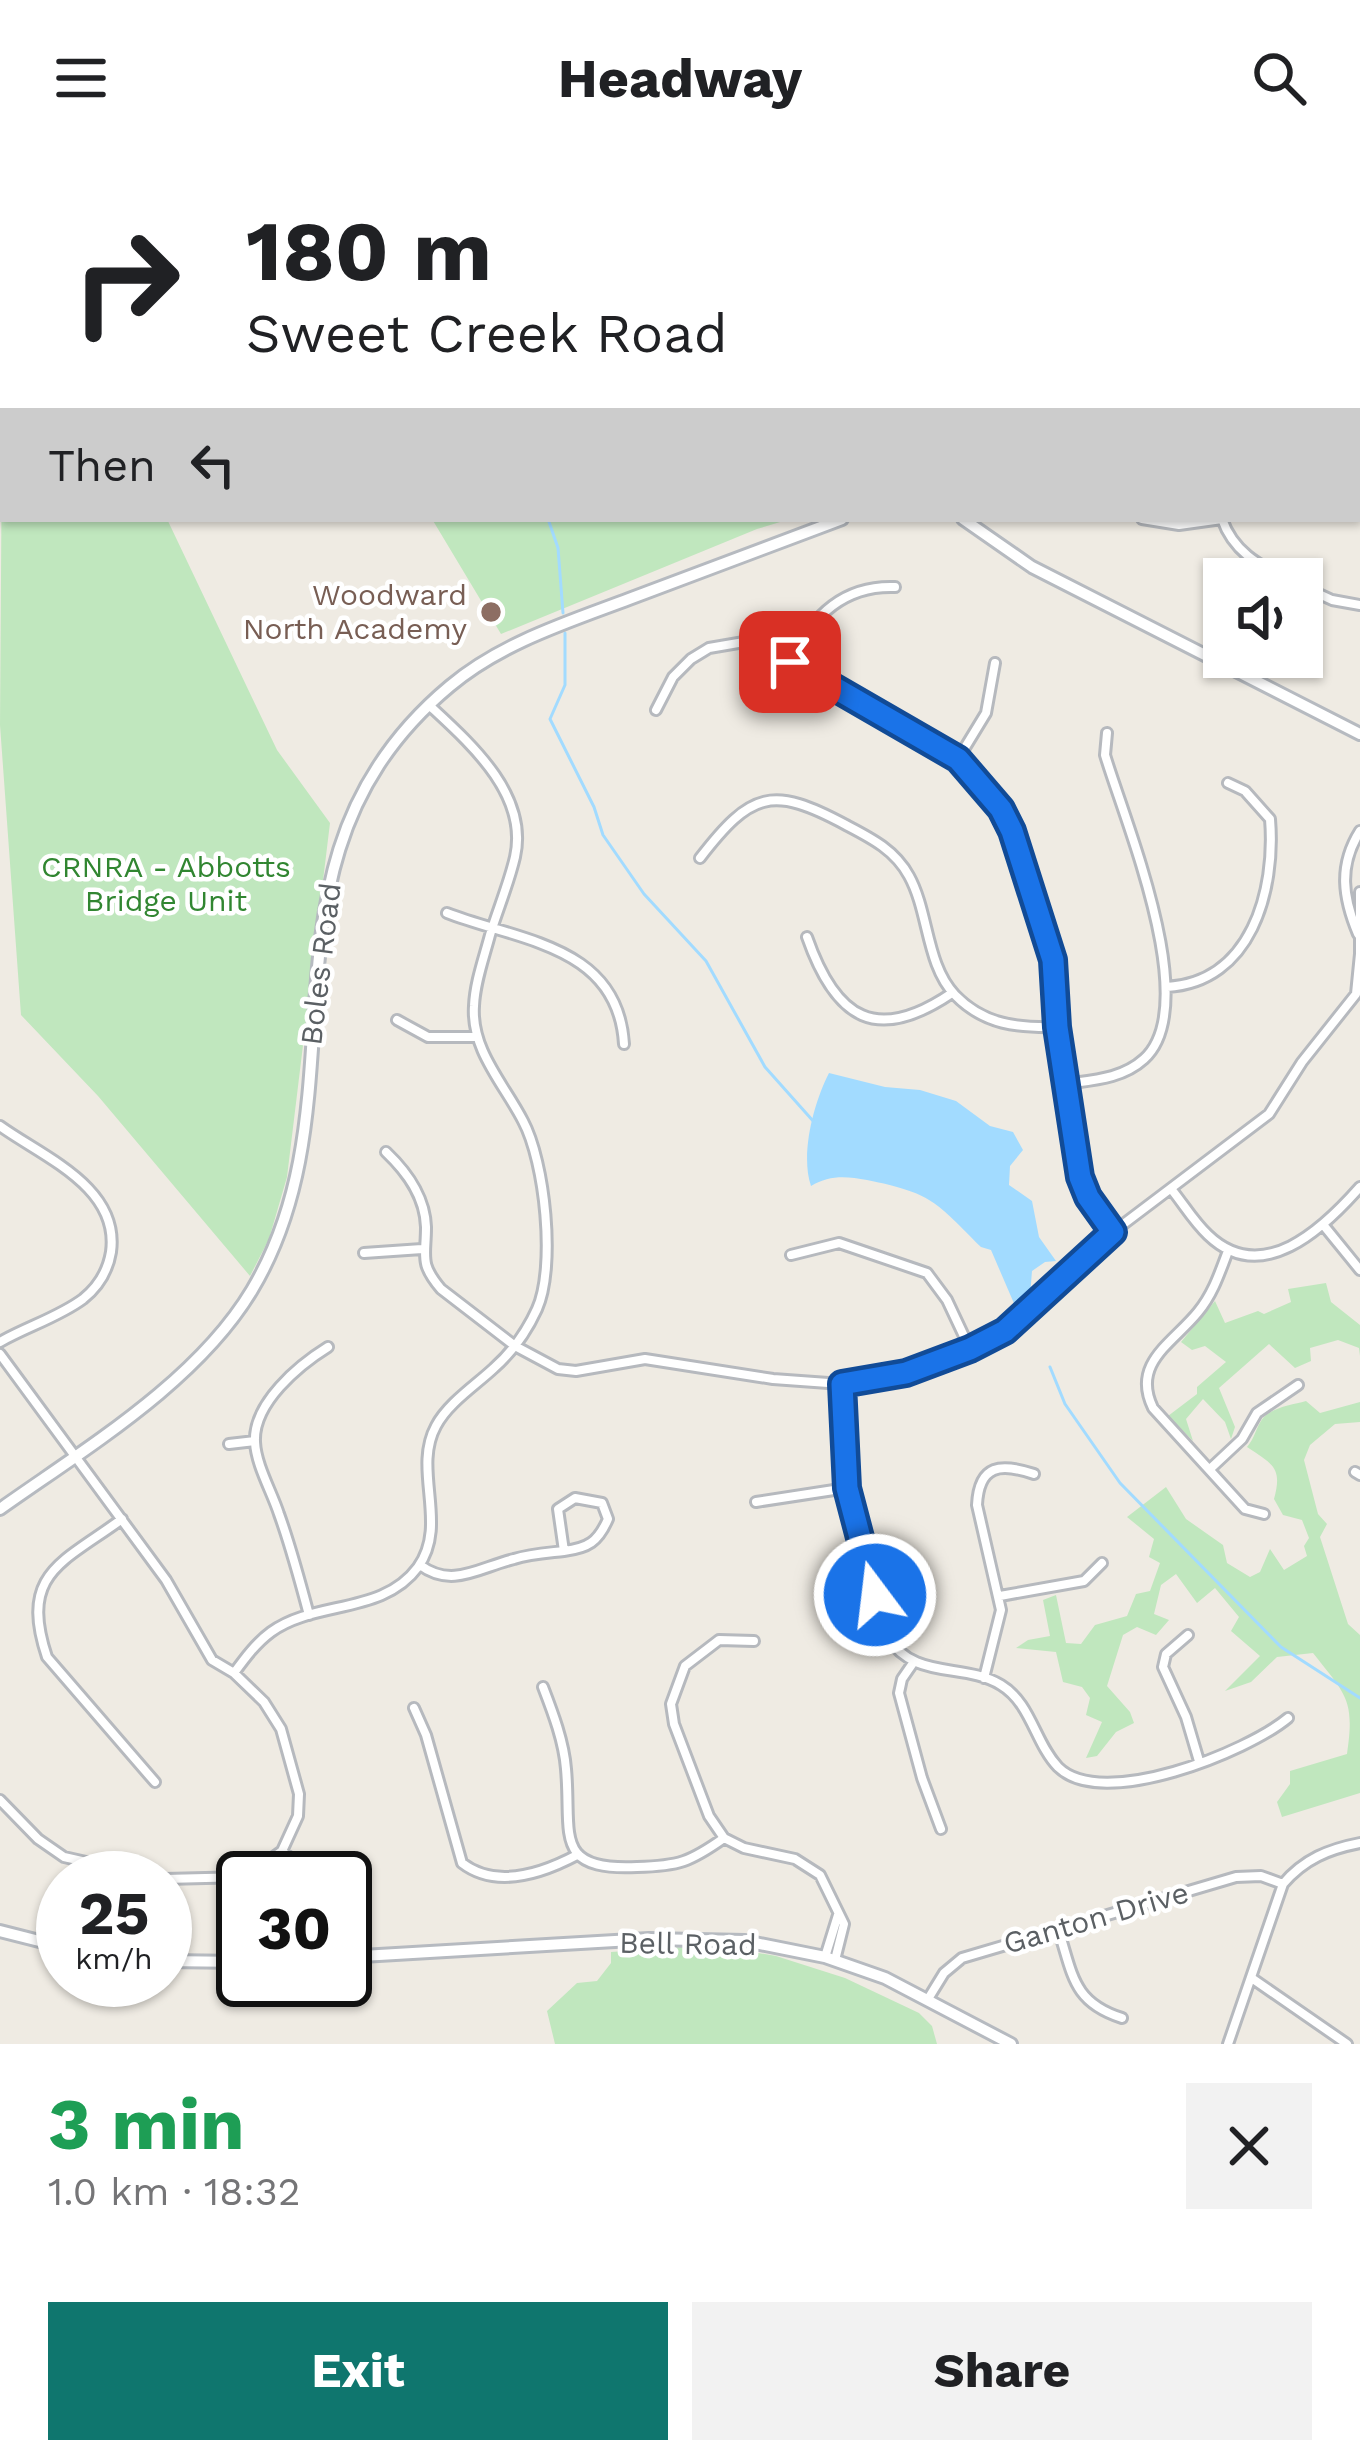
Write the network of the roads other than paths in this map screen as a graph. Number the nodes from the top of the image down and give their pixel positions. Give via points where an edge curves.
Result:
1 (834, 522) edge
2 (967, 522) edge
3 (1158, 522) edge
4 (1204, 522) edge
5 (1224, 522) edge
6 (1251, 558) edge
7 (895, 587) dead end
8 (1323, 596) edge
9 (1360, 605) edge
10 (790, 662) junction
11 (995, 663) dead end
12 (429, 705) junction
13 (656, 710) dead end
14 (1107, 733) dead end
15 (1360, 738) edge
16 (958, 759) junction
17 (1228, 782) dead end
18 (1360, 831) edge
19 (700, 858) dead end
20 (1360, 892) edge
21 (447, 913) dead end
22 (492, 928) junction
23 (1358, 934) edge
24 (807, 937) dead end
25 (1360, 954) edge
26 (1167, 987) junction
27 (952, 993) junction
28 (1358, 994) edge
29 (398, 1020) dead end
30 (1057, 1027) junction
31 (477, 1037) junction
32 (623, 1044) dead end
33 (1065, 1084) junction
34 (0, 1126) edge
35 (386, 1152) dead end
36 (1360, 1187) edge
37 (1172, 1190) junction
38 (1325, 1226) junction
39 (1113, 1232) junction
40 (422, 1250) junction
41 (1228, 1251) junction
42 (364, 1252) dead end
43 (791, 1256) dead end
44 (1360, 1270) edge
45 (0, 1342) edge
46 (515, 1346) junction
47 (328, 1347) dead end
48 (970, 1349) junction
49 (0, 1354) edge
50 (842, 1384) junction
51 (1298, 1385) dead end
52 (255, 1441) junction
53 (229, 1444) dead end
54 (73, 1457) junction
55 (1210, 1468) junction
56 (1034, 1474) dead end
57 (847, 1488) junction
58 (756, 1502) dead end
59 (0, 1509) edge
60 (1264, 1514) dead end
61 (122, 1519) junction
62 (564, 1550) junction
63 (1102, 1563) dead end
64 (420, 1565) junction
65 (1000, 1596) junction
66 (308, 1615) junction
67 (1188, 1635) dead end
68 (754, 1641) dead end
69 (913, 1663) junction
70 (234, 1672) junction
71 (984, 1678) junction
72 (543, 1688) dead end
73 (414, 1708) dead end
74 (1288, 1718) dead end
75 (1198, 1761) junction
76 (155, 1782) dead end
77 (0, 1800) edge
78 (941, 1829) dead end
79 (724, 1838) junction
80 (1360, 1843) edge
81 (55, 1851) edge
82 (282, 1851) edge
83 (577, 1855) junction
84 (1283, 1884) junction
85 (1058, 1929) junction
86 (0, 1931) edge
87 (36, 1940) edge
88 (372, 1955) edge
89 (830, 1959) junction
90 (1253, 1979) junction
91 (928, 1999) junction
92 (1122, 2018) dead end
93 (1011, 2044) edge
94 (1228, 2044) edge
95 (1347, 2044) edge

1 - 12 street, Boles Road via 519,643
2 - 15 street via 1032,567
3 - 4 street
5 - 6 street
7 - 10 street via 836,601
8 - 9 street
10 - 13 street via 744,642 709,648 673,677
10 - 16 street
11 - 16 street via 986,713
12 - 22 street via 502,783 518,817 516,854
12 - 54 street, Boles Road via 380,762 334,859 293,1193 268,1261 206,1351
14 - 26 street via 1105,755 1161,938
16 - 30 street via 1012,831 1053,960
17 - 26 street via 1270,818 1259,915 1222,970
18 - 23 street via 1343,894
19 - 27 street via 725,825 763,801 824,812 897,857
20 - 23 street
21 - 22 street
22 - 31 street via 473,1007
22 - 32 street via 581,960 622,1024
23 - 25 street
24 - 27 street via 837,996 859,1017 913,1016
25 - 28 street
26 - 33 street via 1162,1031 1142,1060 1112,1077
27 - 30 street via 1002,1024
28 - 37 street via 1269,1114
29 - 31 street via 428,1036
30 - 33 street
31 - 46 street via 525,1124 541,1180 543,1287
33 - 39 street via 1080,1177
34 - 45 street via 89,1189 112,1241 103,1276 85,1297
35 - 40 street via 423,1205
36 - 38 street
37 - 39 street
37 - 41 street
38 - 41 street via 1271,1255
38 - 44 street
39 - 48 street via 1031,1310
40 - 42 street
40 - 46 street via 440,1289
41 - 55 street via 1201,1310 1144,1380 1153,1408
43 - 48 street via 839,1243 927,1273
46 - 50 street via 558,1369 645,1360
46 - 64 street via 436,1423 427,1450 431,1538
47 - 52 street via 281,1388
48 - 50 street via 906,1373
49 - 54 street
50 - 57 street
51 - 55 street via 1257,1413
52 - 53 street
52 - 66 street
54 - 59 street, Boles Road
54 - 61 street
55 - 60 street via 1246,1509
56 - 65 street via 1008,1466 991,1471 978,1489
57 - 58 street
57 - 69 street via 886,1635
61 - 70 street via 212,1660
61 - 76 street via 47,1578 37,1617 47,1657
62 - 62 street via 596,1541 608,1519 602,1503 575,1498 558,1509
62 - 64 street via 458,1577
63 - 65 street via 1084,1581
64 - 66 street via 375,1599
65 - 71 street
66 - 70 street via 273,1630
67 - 75 street via 1163,1667
68 - 79 street via 719,1640 700,1651 671,1704 686,1762
69 - 71 street
69 - 78 street via 899,1693
70 - 82 street via 281,1729 299,1794
71 - 75 street via 1013,1695 1059,1767 1077,1780 1127,1784
72 - 83 street via 566,1768
73 - 83 street via 463,1863 486,1876 537,1875
74 - 75 street
77 - 81 street
79 - 83 street via 688,1863 668,1866 608,1869
79 - 89 street via 795,1859 820,1876 838,1913
80 - 84 street via 1316,1856
84 - 85 street, Ganton Drive via 1236,1877
84 - 90 street
85 - 91 street, Ganton Drive via 962,1958
85 - 92 street via 1085,2000
86 - 87 street
88 - 89 street, Bell Road via 685,1938
89 - 91 street, Bell Road
90 - 94 street
90 - 95 street
91 - 93 street, Bell Road

